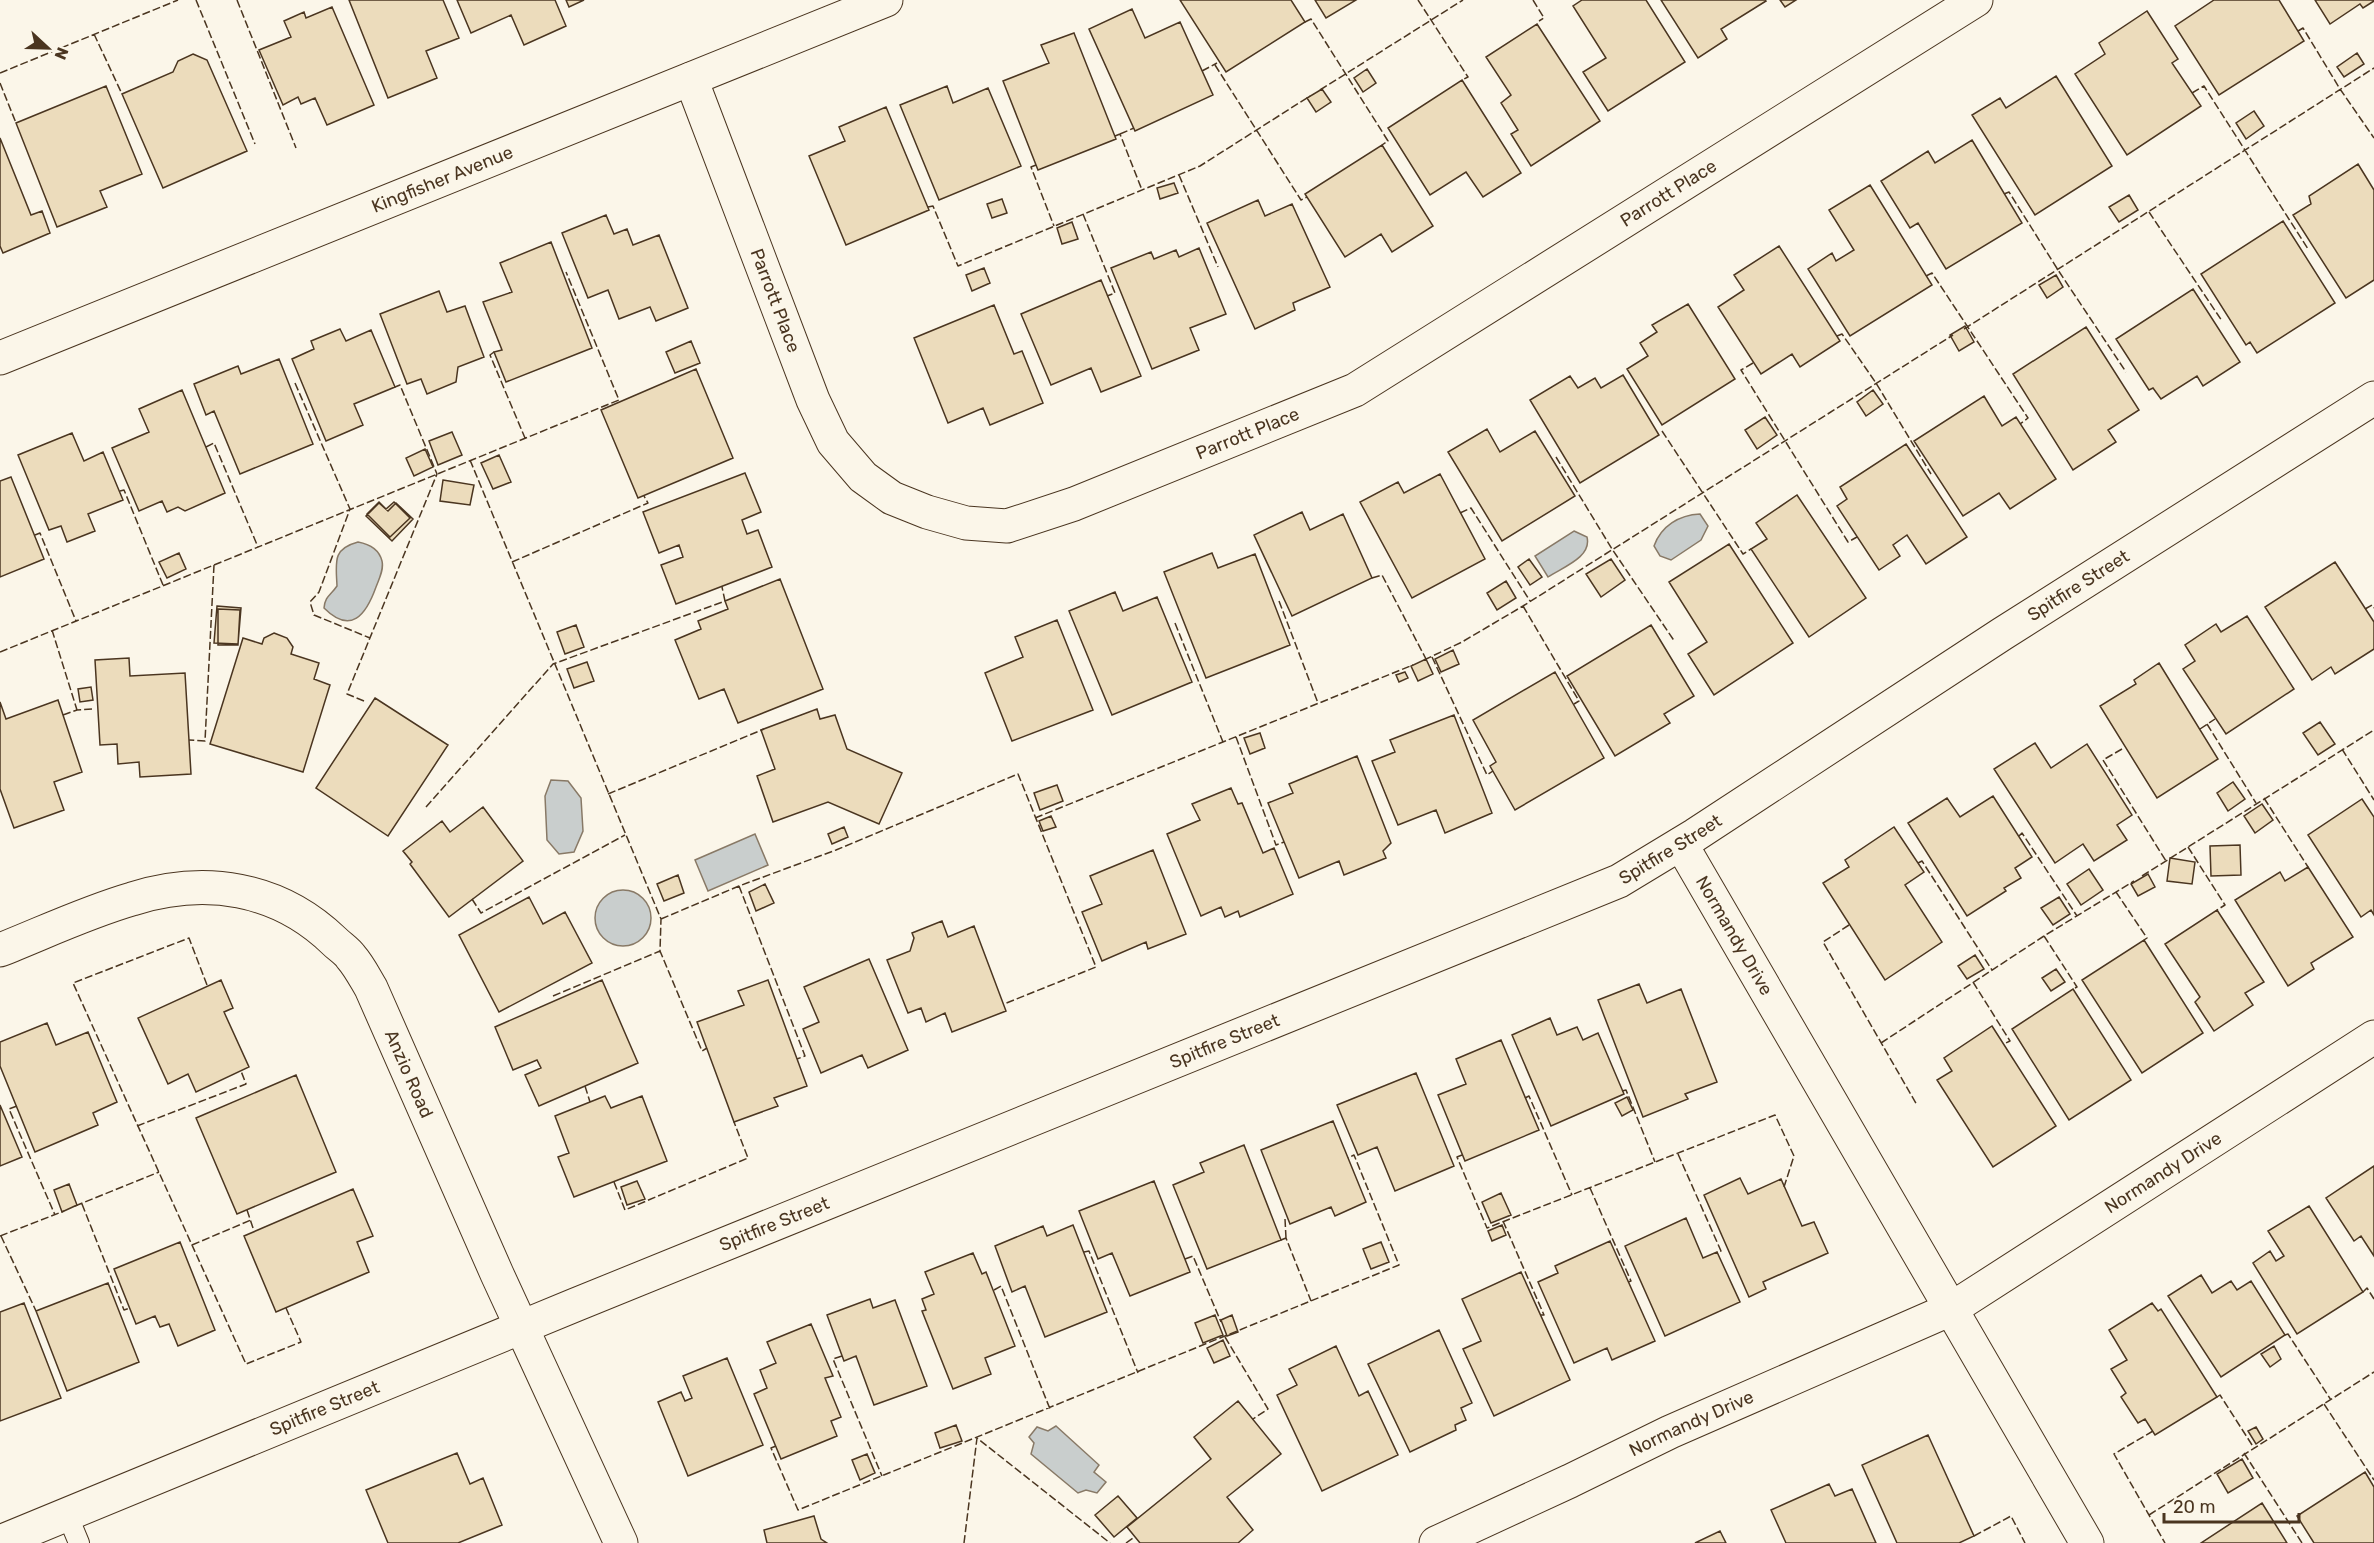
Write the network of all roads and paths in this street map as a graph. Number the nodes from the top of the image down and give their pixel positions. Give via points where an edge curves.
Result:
1 (885, 0) edge
2 (1976, 0) edge
3 (691, 79) junction
4 (0, 358) edge
5 (2374, 398) edge
6 (1681, 844) junction
7 (0, 950) edge
8 (2374, 1037) edge
9 (1951, 1310) junction
10 (521, 1327) junction
11 (73, 1529) edge
12 (0, 1542) edge
13 (621, 1543) edge
14 (1436, 1543) edge
15 (2087, 1543) edge

1 - 3 street, Kingfisher Avenue
2 - 3 street, Parrott Place via 1355,390 1074,504 1007,526 966,523 892,498 863,477 832,442
3 - 4 street, Kingfisher Avenue
5 - 6 street, Spitfire Street via 1986,644
6 - 9 street, Normandy Drive
6 - 10 street, Spitfire Street via 1619,880
7 - 10 street, Anzio Road via 132,898 192,886 231,889 269,898 315,924 351,956 370,988
8 - 9 street, Normandy Drive
9 - 14 street, Normandy Drive via 1670,1432
9 - 15 street, Normandy Drive
10 - 11 street, Spitfire Street
10 - 13 street, Anzio Road
11 - 12 street, Spitfire Street

